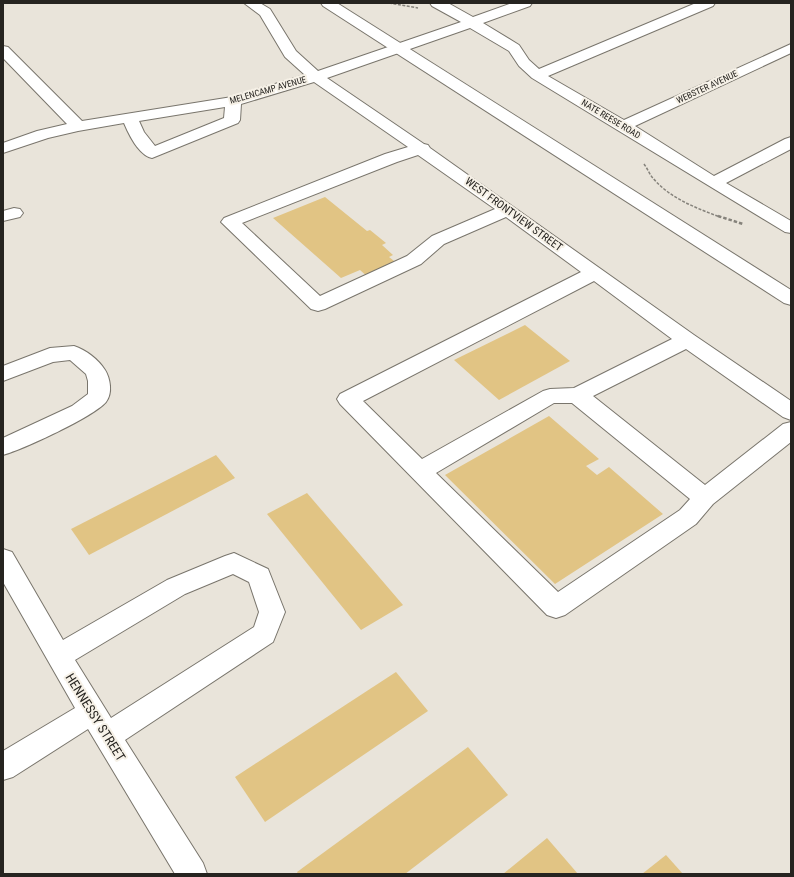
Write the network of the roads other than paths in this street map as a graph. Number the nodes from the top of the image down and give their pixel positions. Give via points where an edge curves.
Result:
1 (251, 3) edge
2 (328, 3) edge
3 (437, 3) edge
4 (525, 3) edge
5 (708, 3) edge
6 (471, 22) junction
7 (791, 48) edge
8 (398, 49) junction
9 (3, 50) edge
10 (537, 75) junction
11 (316, 77) junction
12 (233, 101) junction
13 (130, 117) junction
14 (78, 126) junction
15 (623, 126) junction
16 (791, 142) edge
17 (3, 148) edge
18 (422, 148) junction
19 (714, 183) junction
20 (507, 210) junction
21 (791, 228) edge
22 (595, 273) junction
23 (791, 299) edge
24 (687, 340) junction
25 (3, 374) edge
26 (577, 395) junction
27 (791, 412) edge
28 (791, 430) edge
29 (3, 447) edge
30 (420, 471) junction
31 (706, 498) junction
32 (3, 559) edge
33 (58, 656) junction
34 (92, 712) junction
35 (107, 736) junction
36 (3, 766) edge
37 (192, 874) edge

1 - 11 main road, WEST FRONTVIEW STREET via 265,12 290,54
2 - 8 main road
3 - 6 main road, NATE REESE ROAD
4 - 6 main road, MELENCAMP AVENUE
5 - 10 main road
6 - 8 main road, MELENCAMP AVENUE
6 - 10 main road, NATE REESE ROAD via 514,48 524,63
7 - 15 main road, WEBSTER AVENUE
8 - 11 main road, MELENCAMP AVENUE
8 - 23 main road
9 - 14 main road
10 - 15 main road, NATE REESE ROAD
11 - 12 main road, MELENCAMP AVENUE
11 - 18 main road, WEST FRONTVIEW STREET
12 - 13 main road, MELENCAMP AVENUE
12 - 13 main road via 232,120 152,153 136,133
13 - 14 main road, MELENCAMP AVENUE
14 - 17 main road, MELENCAMP AVENUE via 43,134
15 - 19 main road, NATE REESE ROAD
16 - 19 main road
18 - 20 main road, WEST FRONTVIEW STREET
18 - 20 main road via 230,222 318,305 414,260 438,240
19 - 21 main road, NATE REESE ROAD
20 - 22 main road, WEST FRONTVIEW STREET
22 - 24 main road, WEST FRONTVIEW STREET
22 - 30 main road via 348,398
24 - 26 main road
24 - 27 main road, WEST FRONTVIEW STREET
25 - 29 main road via 50,355 74,353 94,368 100,383 98,397 80,411
26 - 30 main road via 550,396
26 - 31 main road
28 - 31 main road
30 - 31 main road via 556,607 688,517
32 - 33 main road, HENNESSY STREET
33 - 34 main road, HENNESSY STREET
33 - 35 main road via 176,587 234,563 259,576 272,612 264,634
34 - 35 main road, HENNESSY STREET
34 - 36 main road
35 - 37 main road, HENNESSY STREET

